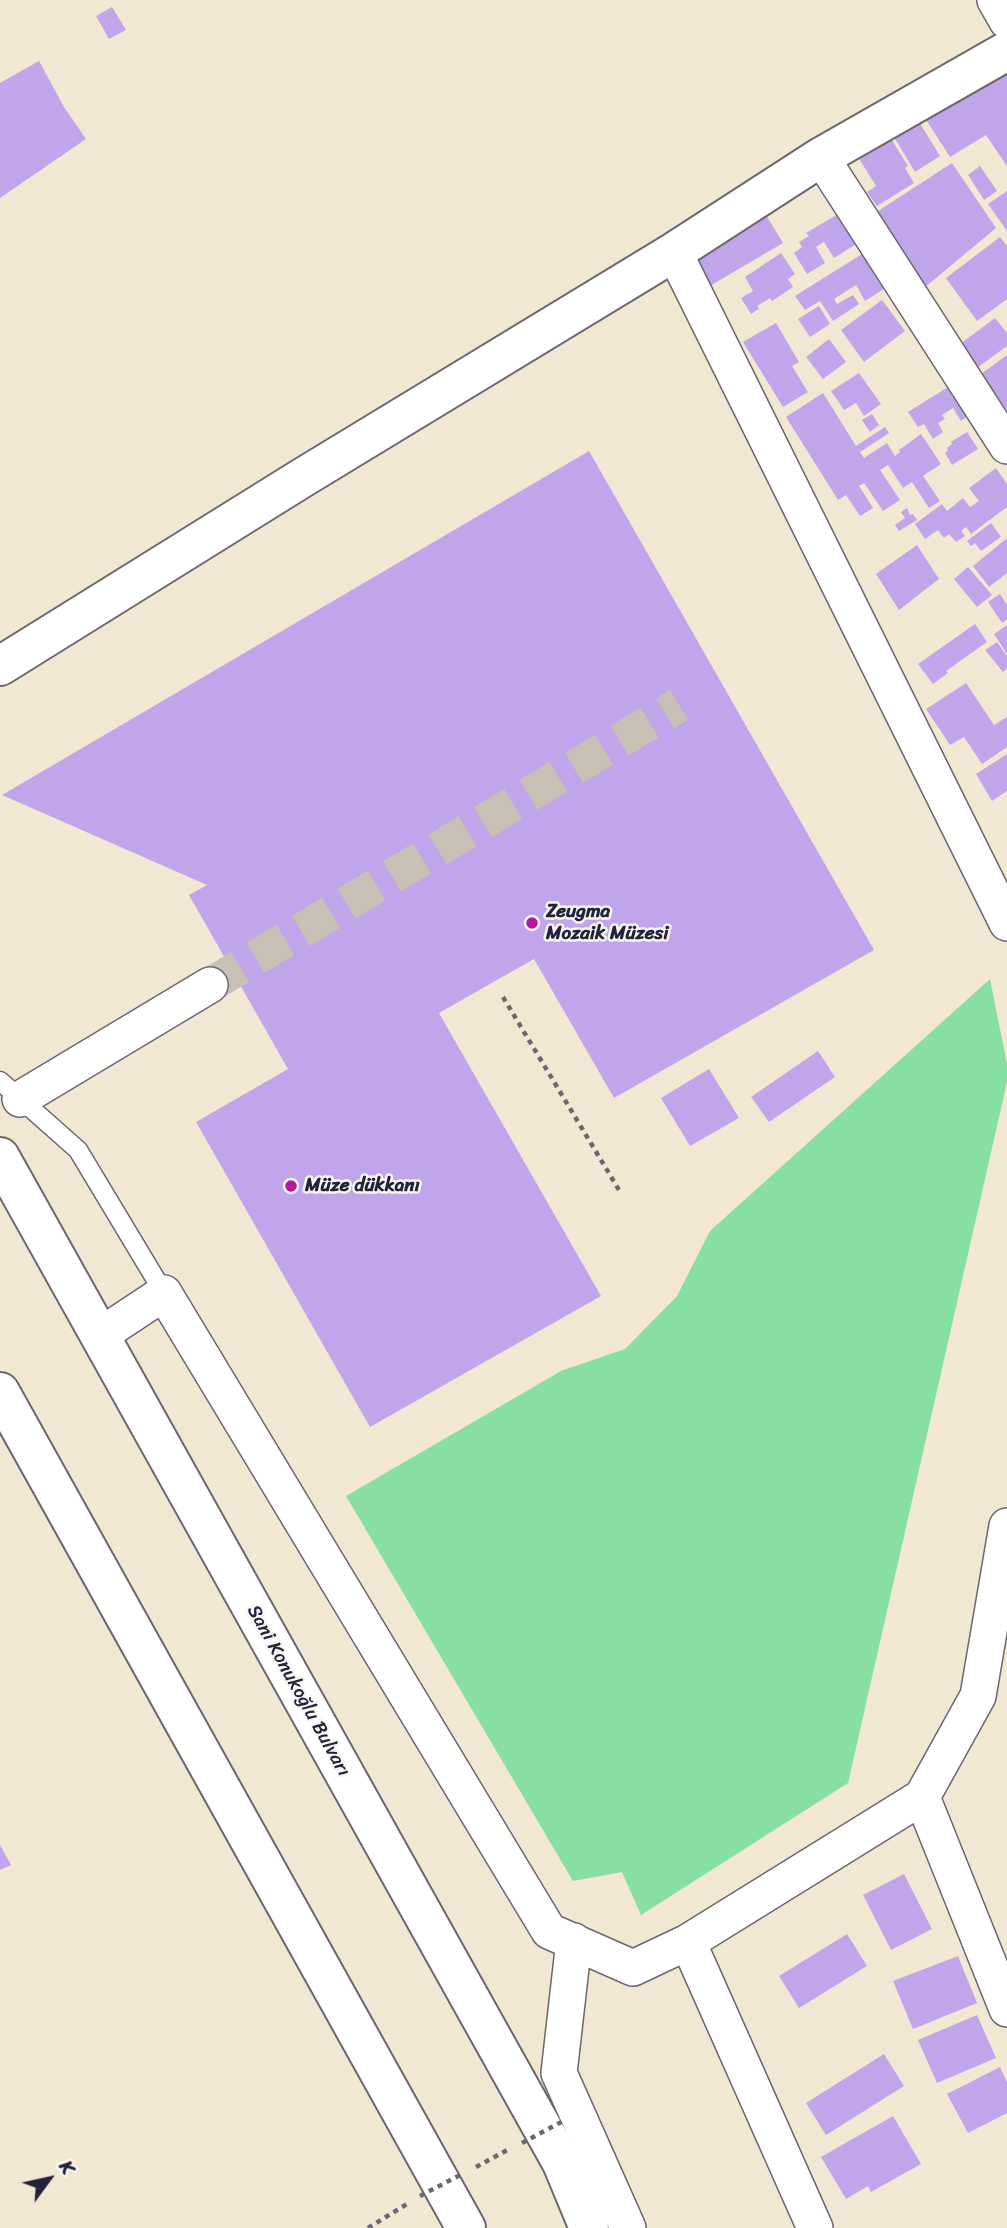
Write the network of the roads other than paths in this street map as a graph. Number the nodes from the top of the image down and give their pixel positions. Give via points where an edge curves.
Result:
1 (995, 0) edge
2 (1007, 21) edge
3 (1007, 51) edge
4 (821, 157) junction
5 (674, 252) junction
6 (1007, 446) edge
7 (0, 666) edge
8 (1007, 923) edge
9 (210, 985) tunnel mouth
10 (10, 1090) edge
11 (0, 1157) edge
12 (164, 1293) junction
13 (99, 1336) junction
14 (0, 1392) edge
15 (1007, 1526) edge
16 (992, 1693) edge
17 (922, 1797) junction
18 (574, 1941) junction
19 (688, 1942) junction
20 (1007, 2009) edge
21 (466, 2228) edge
22 (589, 2228) edge
23 (628, 2228) edge
24 (815, 2228) edge

1 - 2 street
3 - 4 main road
4 - 5 main road
4 - 6 street
5 - 7 main road
5 - 8 street
9 - 10 street
10 - 12 lane via 78,1150
11 - 13 main road, Sani Konukoğlu Bulvarı
12 - 13 street
12 - 18 street via 549,1931
13 - 22 main road, Sani Konukoğlu Bulvarı via 562,2163
14 - 21 main road
15 - 16 street
16 - 17 street
17 - 19 street
17 - 20 street
18 - 19 street via 633,1968
18 - 23 street via 559,2073
19 - 24 street

